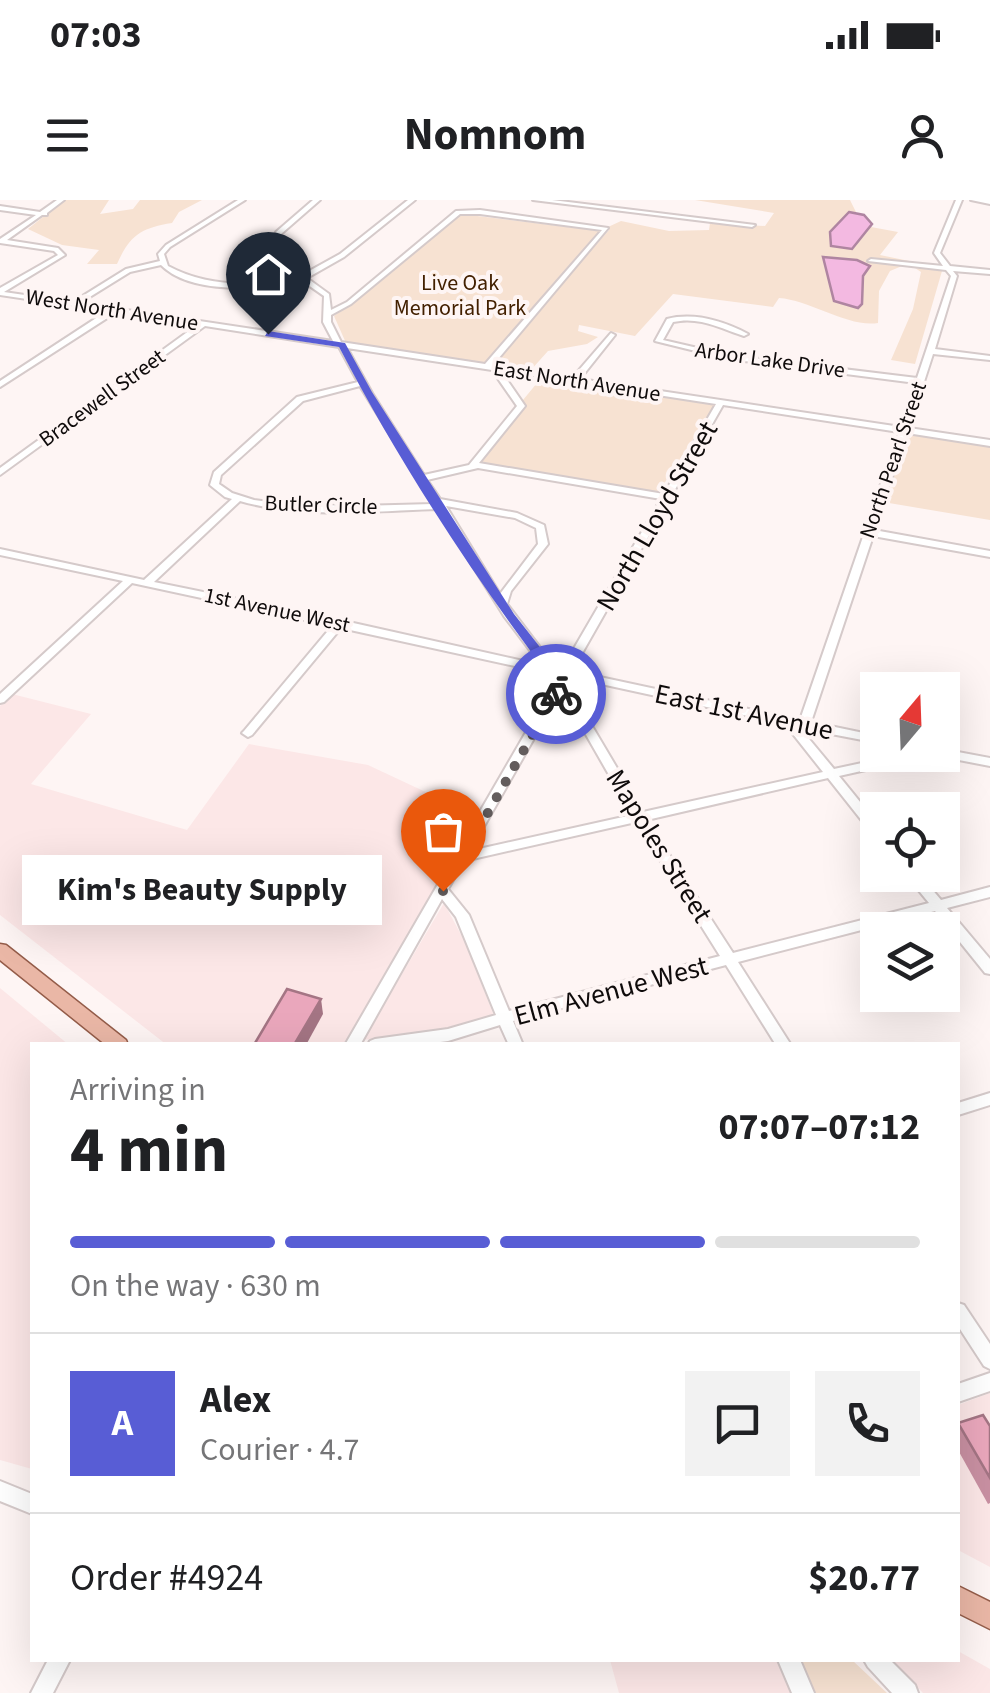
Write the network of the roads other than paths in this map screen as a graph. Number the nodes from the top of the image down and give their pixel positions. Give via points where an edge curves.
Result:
1 (61, 200) edge
2 (242, 200) edge
3 (318, 200) edge
4 (412, 200) edge
5 (536, 200) edge
6 (959, 200) edge
7 (974, 200) edge
8 (990, 202) edge
9 (0, 208) edge
10 (45, 214) junction
11 (752, 225) dead end
12 (0, 241) edge
13 (871, 261) dead end
14 (162, 263) junction
15 (950, 271) junction
16 (990, 272) edge
17 (304, 277) junction
18 (0, 292) edge
19 (73, 304) junction
20 (114, 310) junction
21 (328, 314) junction
22 (203, 324) junction
23 (744, 334) dead end
24 (610, 335) dead end
25 (340, 345) junction
26 (931, 350) junction
27 (990, 358) edge
28 (491, 368) junction
29 (575, 380) junction
30 (921, 382) junction
31 (362, 383) junction
32 (0, 385) edge
33 (721, 402) junction
34 (903, 430) junction
35 (990, 443) edge
36 (473, 465) junction
37 (0, 472) edge
38 (424, 478) junction
39 (667, 498) junction
40 (238, 500) junction
41 (440, 504) junction
42 (867, 532) junction
43 (0, 552) edge
44 (990, 554) edge
45 (131, 579) junction
46 (148, 582) junction
47 (502, 604) junction
48 (340, 623) junction
49 (552, 671) junction
50 (564, 679) junction
51 (0, 700) edge
52 (790, 722) junction
53 (804, 725) junction
54 (248, 733) dead end
55 (860, 736) edge
56 (960, 756) edge
57 (990, 762) edge
58 (860, 767) edge
59 (829, 774) junction
60 (860, 811) edge
61 (640, 817) junction
62 (463, 856) junction
63 (443, 891) junction
64 (927, 892) edge
65 (990, 892) edge
66 (939, 906) junction
67 (0, 950) edge
68 (729, 959) junction
69 (990, 968) edge
70 (504, 1020) junction
71 (116, 1042) edge
72 (354, 1042) edge
73 (397, 1042) edge
74 (515, 1042) edge
75 (782, 1042) edge
76 (990, 1099) edge
77 (960, 1108) edge
78 (960, 1314) edge
79 (990, 1360) edge
80 (990, 1382) edge
81 (960, 1392) edge
82 (0, 1491) edge
83 (30, 1503) edge
84 (960, 1600) edge
85 (990, 1616) edge
86 (59, 1662) edge
87 (789, 1662) edge
88 (877, 1662) edge
89 (42, 1693) edge
90 (803, 1693) edge
91 (907, 1693) edge

1 - 10 street
2 - 14 street via 168,246
3 - 17 street via 272,244 278,260
4 - 17 street
5 - 11 street
6 - 15 street, North Pearl Street via 937,253
7 - 8 street
9 - 10 street
10 - 12 street
12 - 18 street via 62,255
13 - 15 street
14 - 17 street via 178,276 207,283
14 - 19 street via 128,270
15 - 16 street
15 - 26 street, North Pearl Street via 953,281
17 - 21 street via 326,295
18 - 19 street, West North Avenue
19 - 20 street, West North Avenue
20 - 22 street, West North Avenue
20 - 32 street
21 - 25 street
21 - 28 street via 458,212 607,230
22 - 25 street, West North Avenue
22 - 37 street, Bracewell Street
23 - 30 street, Arbor Lake Drive via 688,317 670,321 659,338 728,356
24 - 29 street
25 - 28 street, East North Avenue
25 - 31 street
26 - 27 street
26 - 30 street, North Pearl Street
28 - 29 street, East North Avenue
28 - 36 street via 521,406
29 - 33 street, East North Avenue
30 - 34 street, North Pearl Street
31 - 38 street
31 - 40 street, Butler Circle via 300,399 229,462 214,486
33 - 34 street, East North Avenue
33 - 39 street, North Lloyd Street
34 - 35 street, East North Avenue
34 - 42 street, North Pearl Street
36 - 38 street
36 - 39 street
38 - 41 street
39 - 50 street, North Lloyd Street
40 - 41 street, Butler Circle via 324,508
40 - 46 street
41 - 47 street
41 - 47 street, Butler Circle via 541,527 543,544
42 - 44 street
42 - 53 street, North Pearl Street
43 - 45 street, 1st Avenue West
45 - 46 street, 1st Avenue West
45 - 51 street
46 - 48 street, 1st Avenue West
47 - 49 street
48 - 49 street, 1st Avenue West
48 - 54 street
49 - 50 street, East 1st Avenue
50 - 52 street, East 1st Avenue
50 - 61 street, Mapoles Street
50 - 62 street, North Lloyd Street
52 - 53 street, East 1st Avenue
52 - 59 street
53 - 55 street, East 1st Avenue
56 - 57 street
58 - 59 street
59 - 60 street
59 - 61 street
61 - 62 street
61 - 68 street, Mapoles Street
62 - 63 street, North Lloyd Street
63 - 70 street via 462,915
63 - 72 street, North Lloyd Street
64 - 66 street
65 - 66 street, Elm Avenue West
66 - 68 street, Elm Avenue West
66 - 69 street
67 - 71 main road
68 - 70 street, Elm Avenue West
68 - 75 street, Mapoles Street
70 - 73 street, Elm Avenue West
70 - 74 street
76 - 77 street
78 - 79 street
80 - 81 street
82 - 83 street
84 - 85 main road
86 - 89 street
87 - 90 street
88 - 91 street

